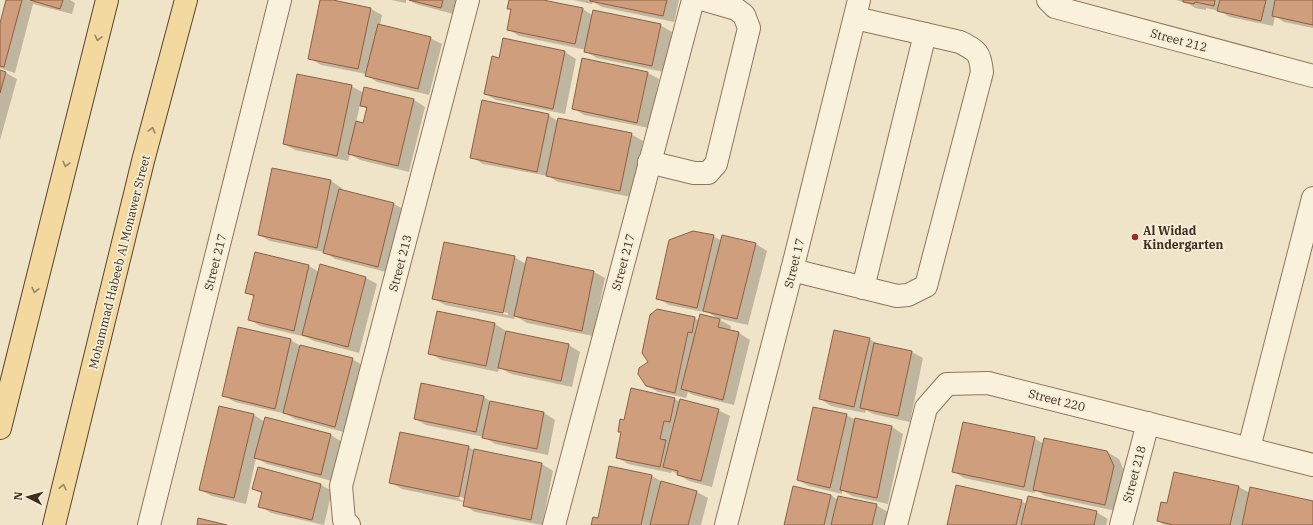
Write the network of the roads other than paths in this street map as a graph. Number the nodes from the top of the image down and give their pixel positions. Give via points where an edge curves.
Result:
1 (107, 0) edge
2 (186, 0) edge
3 (280, 0) edge
4 (468, 0) edge
5 (693, 0) edge
6 (705, 0) edge
7 (1048, 0) edge
8 (857, 9) edge
9 (925, 34) junction
10 (1313, 76) edge
11 (649, 162) junction
12 (1313, 198) edge
13 (792, 270) junction
14 (863, 288) junction
15 (1148, 423) junction
16 (0, 428) edge
17 (1249, 448) junction
18 (1313, 465) edge
19 (54, 525) edge
20 (149, 525) edge
21 (349, 525) edge
22 (554, 525) edge
23 (726, 525) edge
24 (896, 525) edge
25 (1121, 525) edge

1 -> 16 main road
19 -> 2 main road, Mohammad Habeeb Al Monawer Street
3 - 20 street, Street 217
4 - 21 street, Street 213 via 341,486 344,520
5 - 11 street, Street 217
6 - 11 street via 744,14 749,28 716,164 708,173 694,173
7 - 10 street, Street 212 via 1055,7
8 - 9 street
8 - 13 street, Street 17
9 - 14 street
9 - 14 street via 960,42 972,49 980,58 982,72 926,286 908,295 897,296
11 - 22 street, Street 217
12 - 17 street
13 - 14 street
13 - 23 street, Street 17
15 - 17 street, Street 220
15 - 24 street, Street 220 via 988,383 947,384 926,408
15 - 25 street, Street 218
17 - 18 street, Street 220

